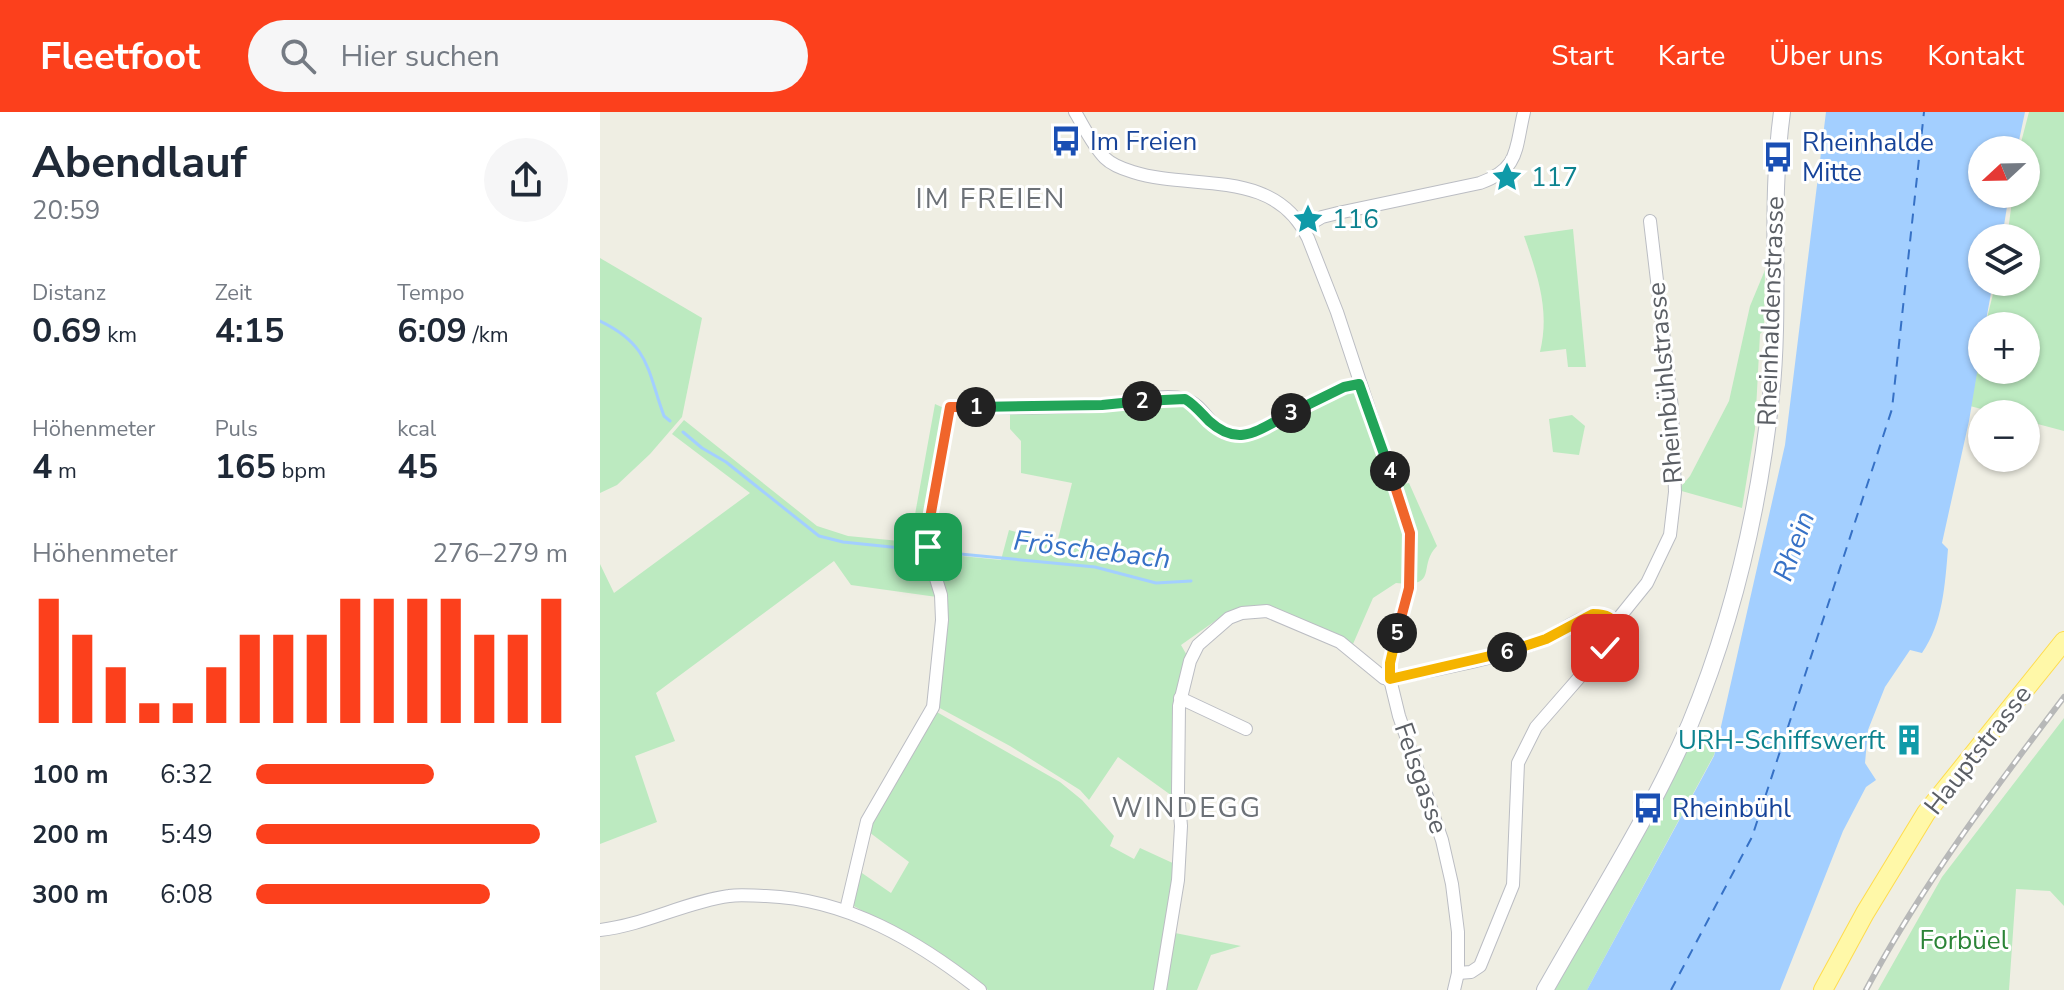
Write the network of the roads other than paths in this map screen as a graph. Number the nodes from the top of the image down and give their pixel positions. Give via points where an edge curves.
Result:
1 (1075, 112) edge
2 (1524, 112) edge
3 (1782, 112) edge
4 (1650, 221) dead end
5 (1303, 228) junction
6 (1359, 384) junction
7 (1614, 624) junction
8 (2064, 641) edge
9 (1390, 679) junction
10 (1180, 698) junction
11 (1246, 729) dead end
12 (846, 910) junction
13 (600, 930) edge
14 (1458, 973) junction
15 (980, 990) edge
16 (1160, 990) edge
17 (1454, 990) edge
18 (1545, 990) edge
19 (1823, 990) edge

1 - 5 street via 1112,163 1148,177 1238,185 1283,206
2 - 5 street via 1510,166 1501,176 1322,217
3 - 18 main road, Rheinhaldenstrasse via 1771,393 1737,582 1689,725
4 - 7 street, Rheinbühlstrasse via 1672,408 1675,492 1670,535 1647,583
5 - 6 street, Felsgasse
6 - 9 street, Felsgasse via 1410,533 1409,588
6 - 12 street via 1236,437 1221,431 1185,399 950,407 927,535 942,620 933,707 867,821
7 - 9 street via 1605,615 1593,614 1522,648
7 - 14 street, Rheinbühlstrasse via 1605,648 1536,727 1518,763 1513,885 1480,966
8 - 19 main road, Hauptstrasse via 1926,813
9 - 10 street via 1340,642 1267,611 1252,612 1229,618 1198,645
9 - 14 street, Felsgasse via 1442,840 1458,932
10 - 11 street
10 - 16 street via 1178,880
12 - 13 street via 783,897 733,895
12 - 15 street via 878,924
14 - 17 street, Felsgasse

